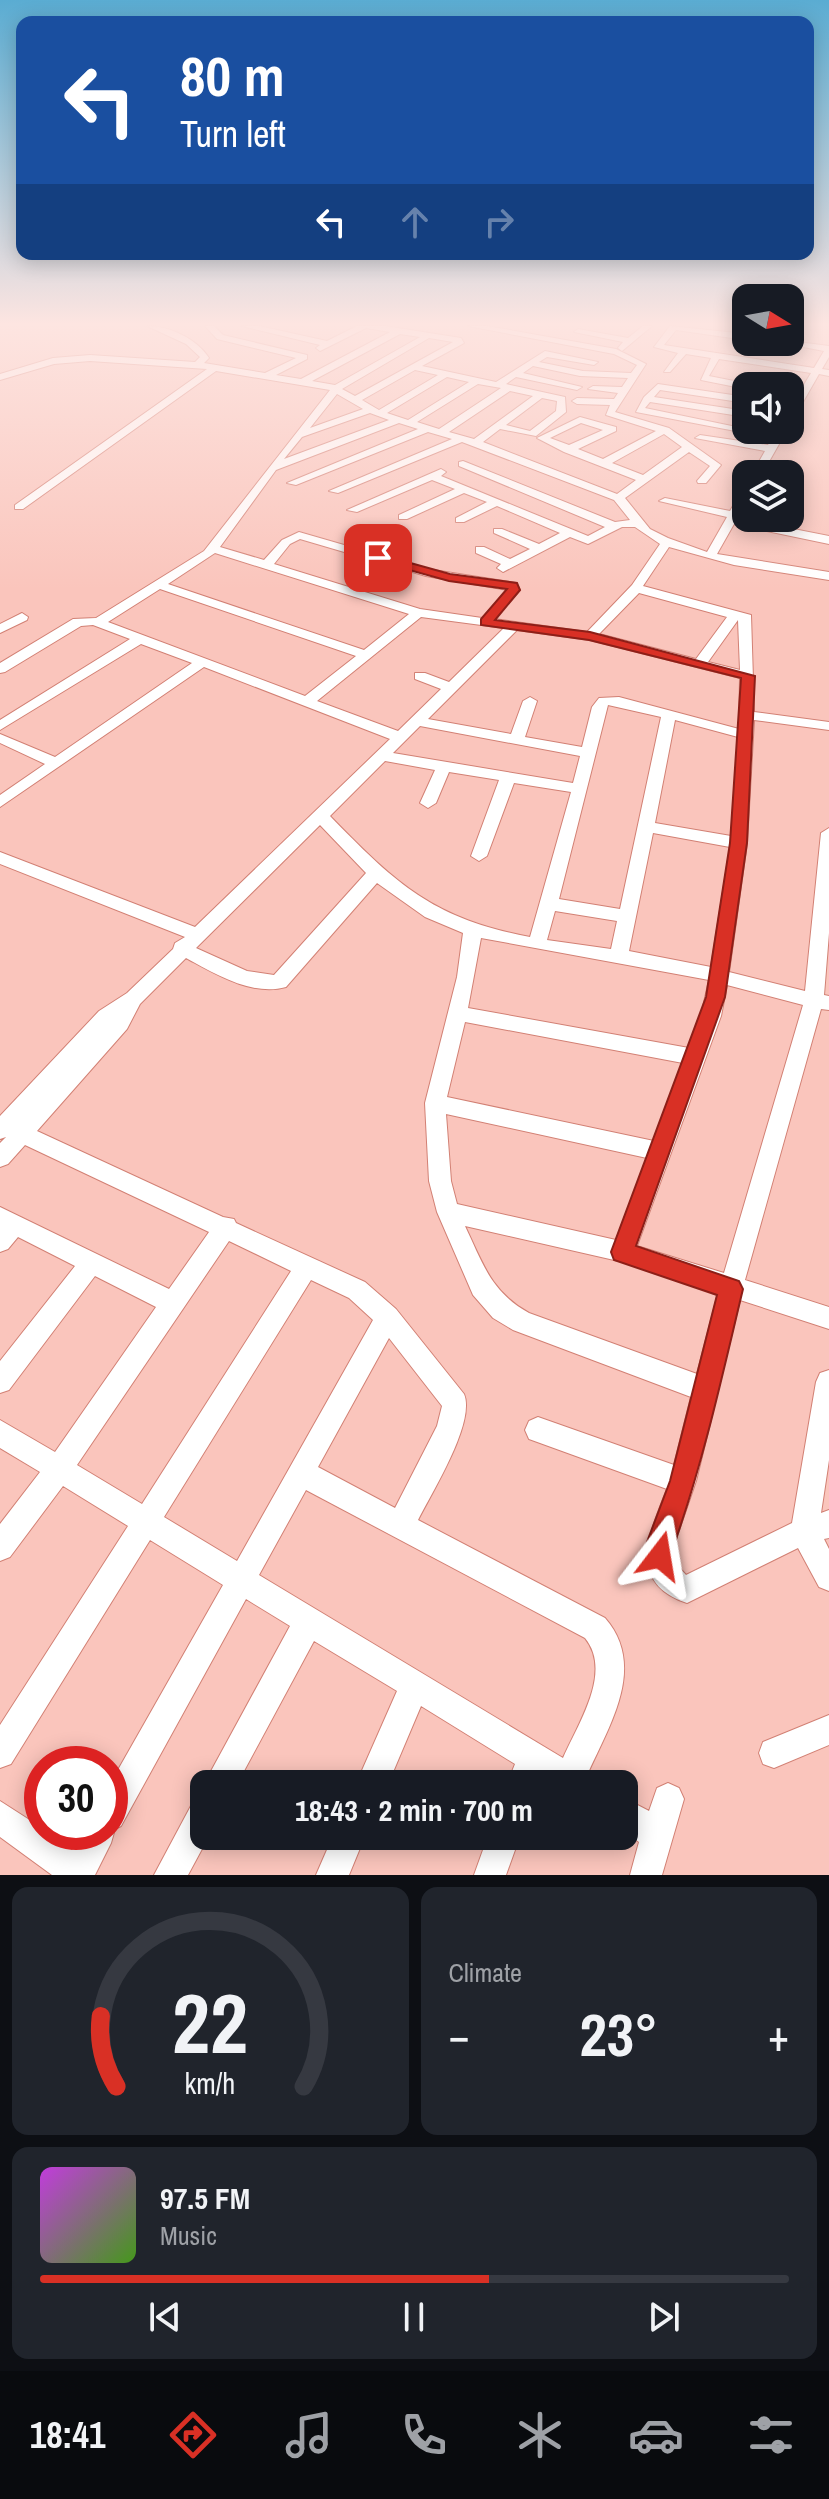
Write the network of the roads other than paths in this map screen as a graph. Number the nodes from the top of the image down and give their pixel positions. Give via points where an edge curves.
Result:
1 (150, 414) edge
2 (316, 414) edge
3 (369, 414) edge
4 (378, 414) edge
5 (418, 414) edge
6 (467, 414) edge
7 (515, 414) edge
8 (559, 414) edge
9 (611, 414) edge
10 (654, 414) edge
11 (403, 422) junction
12 (498, 426) junction
13 (732, 427) edge
14 (427, 429) junction
15 (665, 430) junction
16 (440, 433) junction
17 (298, 435) junction
18 (700, 438) dead end
19 (461, 439) junction
20 (475, 443) junction
21 (774, 444) edge
22 (511, 446) dead end
23 (689, 447) junction
24 (771, 449) junction
25 (496, 450) junction
26 (568, 450) junction
27 (765, 460) edge
28 (603, 463) junction
29 (463, 464) junction
30 (272, 468) junction
31 (433, 476) junction
32 (645, 480) junction
33 (702, 481) dead end
34 (292, 483) dead end
35 (464, 489) junction
36 (334, 491) dead end
37 (621, 496) junction
38 (665, 501) dead end
39 (497, 502) junction
40 (19, 507) dead end
41 (353, 510) dead end
42 (529, 516) junction
43 (403, 517) dead end
44 (732, 518) joint
45 (460, 520) dead end
46 (639, 523) junction
47 (616, 527) junction
48 (794, 532) edge
49 (568, 533) junction
50 (829, 540) edge
51 (667, 542) junction
52 (539, 548) junction
53 (215, 549) junction
54 (480, 550) dead end
55 (711, 555) junction
56 (266, 565) junction
57 (829, 576) edge
58 (160, 585) junction
59 (636, 588) junction
60 (418, 613) junction
61 (736, 613) junction
62 (22, 617) dead end
63 (98, 622) junction
64 (485, 622) junction
65 (512, 628) junction
66 (0, 629) edge
67 (590, 636) junction
68 (138, 640) junction
69 (367, 655) junction
70 (201, 663) junction
71 (700, 663) junction
72 (3, 665) edge
73 (420, 676) dead end
74 (748, 676) junction
75 (451, 688) junction
76 (308, 701) junction
77 (530, 701) dead end
78 (669, 715) junction
79 (747, 715) junction
80 (417, 721) junction
81 (0, 726) edge
82 (829, 726) edge
83 (746, 735) junction
84 (399, 737) junction
85 (0, 738) edge
86 (517, 739) junction
87 (589, 753) junction
88 (381, 756) junction
89 (57, 763) junction
90 (444, 767) junction
91 (508, 778) junction
92 (580, 789) junction
93 (0, 802) edge
94 (428, 803) dead end
95 (321, 816) junction
96 (646, 827) junction
97 (829, 833) edge
98 (739, 843) junction
99 (479, 856) dead end
100 (828, 856) edge
101 (0, 858) edge
102 (376, 873) junction
103 (549, 904) junction
104 (628, 916) junction
105 (473, 928) junction
106 (195, 934) junction
107 (537, 943) junction
108 (181, 948) junction
109 (619, 956) junction
110 (719, 977) junction
111 (822, 1002) edge
112 (457, 1013) junction
113 (693, 1057) junction
114 (435, 1103) junction
115 (11, 1132) edge
116 (658, 1151) junction
117 (0, 1158) edge
118 (448, 1212) junction
119 (226, 1226) junction
120 (5, 1228) edge
121 (623, 1252) junction
122 (91, 1264) junction
123 (308, 1265) junction
124 (731, 1289) junction
125 (172, 1303) junction
126 (388, 1317) junction
127 (829, 1318) edge
128 (0, 1381) edge
129 (829, 1382) edge
130 (707, 1390) junction
131 (538, 1430) dead end
132 (0, 1433) edge
133 (59, 1469) junction
134 (300, 1472) junction
135 (683, 1481) junction
136 (147, 1520) junction
137 (401, 1526) junction
138 (816, 1528) edge
139 (0, 1547) edge
140 (829, 1577) edge
141 (240, 1582) junction
142 (309, 1621) junction
143 (415, 1685) junction
144 (829, 1730) edge
145 (0, 1753) edge
146 (774, 1753) dead end
147 (228, 1770) edge
148 (378, 1770) edge
149 (527, 1770) edge
150 (578, 1770) edge
151 (128, 1783) edge
152 (668, 1799) dead end
153 (0, 1817) edge
154 (638, 1823) edge
155 (658, 1835) junction
156 (190, 1839) edge
157 (91, 1850) edge
158 (343, 1850) edge
159 (499, 1850) edge
160 (78, 1874) edge
161 (170, 1875) edge
162 (332, 1875) edge
163 (490, 1875) edge
164 (646, 1875) edge

1 - 40 street
2 - 17 street
3 - 17 street
4 - 11 street
5 - 11 street
6 - 16 street
7 - 12 street
8 - 12 street via 532,434
9 - 15 street
10 - 13 street
11 - 14 street
11 - 30 street
12 - 20 street
14 - 16 street
14 - 34 street
15 - 23 street
15 - 28 street
16 - 19 street
17 - 30 street
18 - 24 street
19 - 20 street
19 - 36 street
20 - 25 street
21 - 24 street
22 - 37 street
23 - 32 street
23 - 33 street via 716,465
24 - 27 street
25 - 29 street
25 - 37 street
26 - 26 street via 542,438 582,420 612,429
26 - 28 street
28 - 32 street
29 - 31 street
29 - 47 street
30 - 53 street
31 - 35 street
31 - 41 street
32 - 37 street
35 - 39 street
35 - 43 street
37 - 46 street
38 - 44 street
39 - 42 street
39 - 45 street
42 - 49 street
42 - 52 street via 498,531
44 - 55 street
46 - 47 street
46 - 51 street
47 - 49 street via 588,540
48 - 50 street
49 - 52 street
51 - 55 street
51 - 59 street
52 - 54 street via 506,566
53 - 56 street
53 - 58 street
55 - 57 street
56 - 60 street
56 - 64 street via 299,535 426,572 512,586
58 - 63 street
58 - 69 street
59 - 61 street
59 - 67 street
60 - 64 street
60 - 69 street
61 - 71 street
61 - 74 street via 747,621
62 - 66 street
63 - 68 street
63 - 72 street via 78,622
64 - 65 street
65 - 67 street
65 - 75 street
67 - 71 street
68 - 70 street
68 - 81 street
69 - 76 street
70 - 76 street
70 - 89 street
71 - 74 street
73 - 75 street
74 - 79 street
75 - 80 street
76 - 84 street
77 - 86 street
78 - 83 street
78 - 87 street via 604,701
78 - 96 street
79 - 82 street
79 - 83 street
80 - 84 street
80 - 86 street
83 - 98 street
84 - 88 street
85 - 89 street
86 - 87 street
87 - 92 street
88 - 90 street
88 - 95 street
89 - 93 street
90 - 91 street
90 - 94 street
91 - 92 street
91 - 99 street
92 - 103 street
95 - 102 street
95 - 106 street
96 - 98 street
96 - 104 street
97 - 100 street
98 - 110 street
100 - 111 street
101 - 106 street
102 - 105 street via 433,914
102 - 108 street via 279,982 230,972
103 - 104 street
103 - 107 street
104 - 109 street
105 - 107 street
105 - 112 street
106 - 108 street
107 - 109 street
108 - 115 street via 134,998 120,1024
109 - 110 street
110 - 111 street
110 - 113 street via 711,1016
111 - 124 street
112 - 113 street
112 - 114 street
113 - 116 street
114 - 116 street
114 - 118 street via 440,1181
115 - 117 street
115 - 119 street
116 - 121 street
118 - 121 street
118 - 130 street via 481,1287 501,1310
119 - 123 street
119 - 125 street
120 - 122 street
121 - 124 street
122 - 125 street
122 - 128 street
123 - 126 street via 357,1290
123 - 136 street
124 - 127 street
124 - 130 street
125 - 133 street
126 - 134 street
126 - 137 street via 455,1403 449,1429
129 - 138 street
130 - 135 street
131 - 135 street
132 - 133 street
133 - 136 street
133 - 139 street
134 - 137 street
134 - 141 street
135 - 138 street via 661,1542 663,1570 675,1585 687,1589
136 - 141 street
136 - 145 street
137 - 150 street via 595,1628 606,1642 611,1659 605,1689
138 - 140 street
141 - 142 street
141 - 151 street
142 - 143 street
142 - 147 street
143 - 148 street
143 - 149 street
144 - 146 street
152 - 155 street
153 - 160 street
154 - 155 street
155 - 164 street
156 - 161 street
157 - 160 street
158 - 162 street
159 - 163 street

